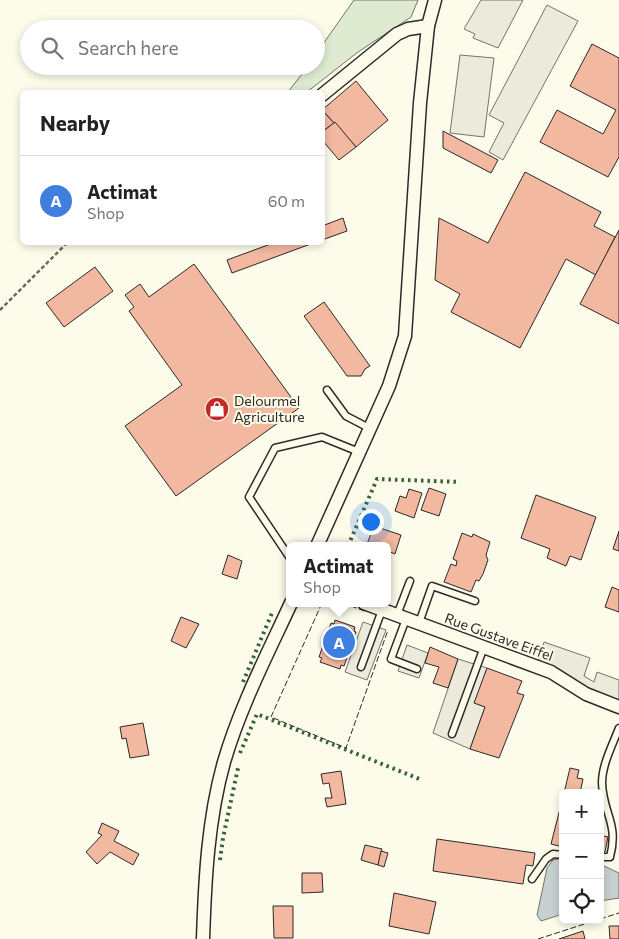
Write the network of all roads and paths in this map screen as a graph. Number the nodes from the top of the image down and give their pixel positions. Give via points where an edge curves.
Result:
1 (434, 0) edge
2 (428, 26) junction
3 (325, 93) edge
4 (65, 245) edge
5 (0, 310) edge
6 (327, 390) dead end
7 (369, 428) junction
8 (358, 452) junction
9 (319, 542) edge
10 (286, 552) edge
11 (410, 581) dead end
12 (475, 601) dead end
13 (288, 607) edge
14 (374, 607) edge
15 (382, 610) junction
16 (401, 617) junction
17 (419, 624) junction
18 (484, 647) junction
19 (361, 667) dead end
20 (417, 669) dead end
21 (619, 707) edge
22 (619, 728) edge
23 (452, 734) dead end
24 (559, 855) edge
25 (604, 857) edge
26 (532, 879) dead end
27 (203, 939) edge

1 - 2 street
2 - 3 street via 397,34
2 - 7 street via 420,103 408,319 400,356
4 - 5 path
6 - 7 lane via 346,416
7 - 8 street
8 - 9 street
8 - 10 lane via 322,437 275,448 249,497
11 - 16 lane
12 - 17 lane via 432,586
13 - 27 street via 224,761 205,870
14 - 15 street, Rue Gustave Eiffel
15 - 16 street, Rue Gustave Eiffel
15 - 19 lane
16 - 17 street, Rue Gustave Eiffel
16 - 20 lane via 391,659
17 - 18 street, Rue Gustave Eiffel
18 - 21 street, Rue Gustave Eiffel via 551,672 586,694
18 - 23 lane
22 - 25 lane via 603,770 602,785 618,831 610,856
24 - 26 lane via 546,859

